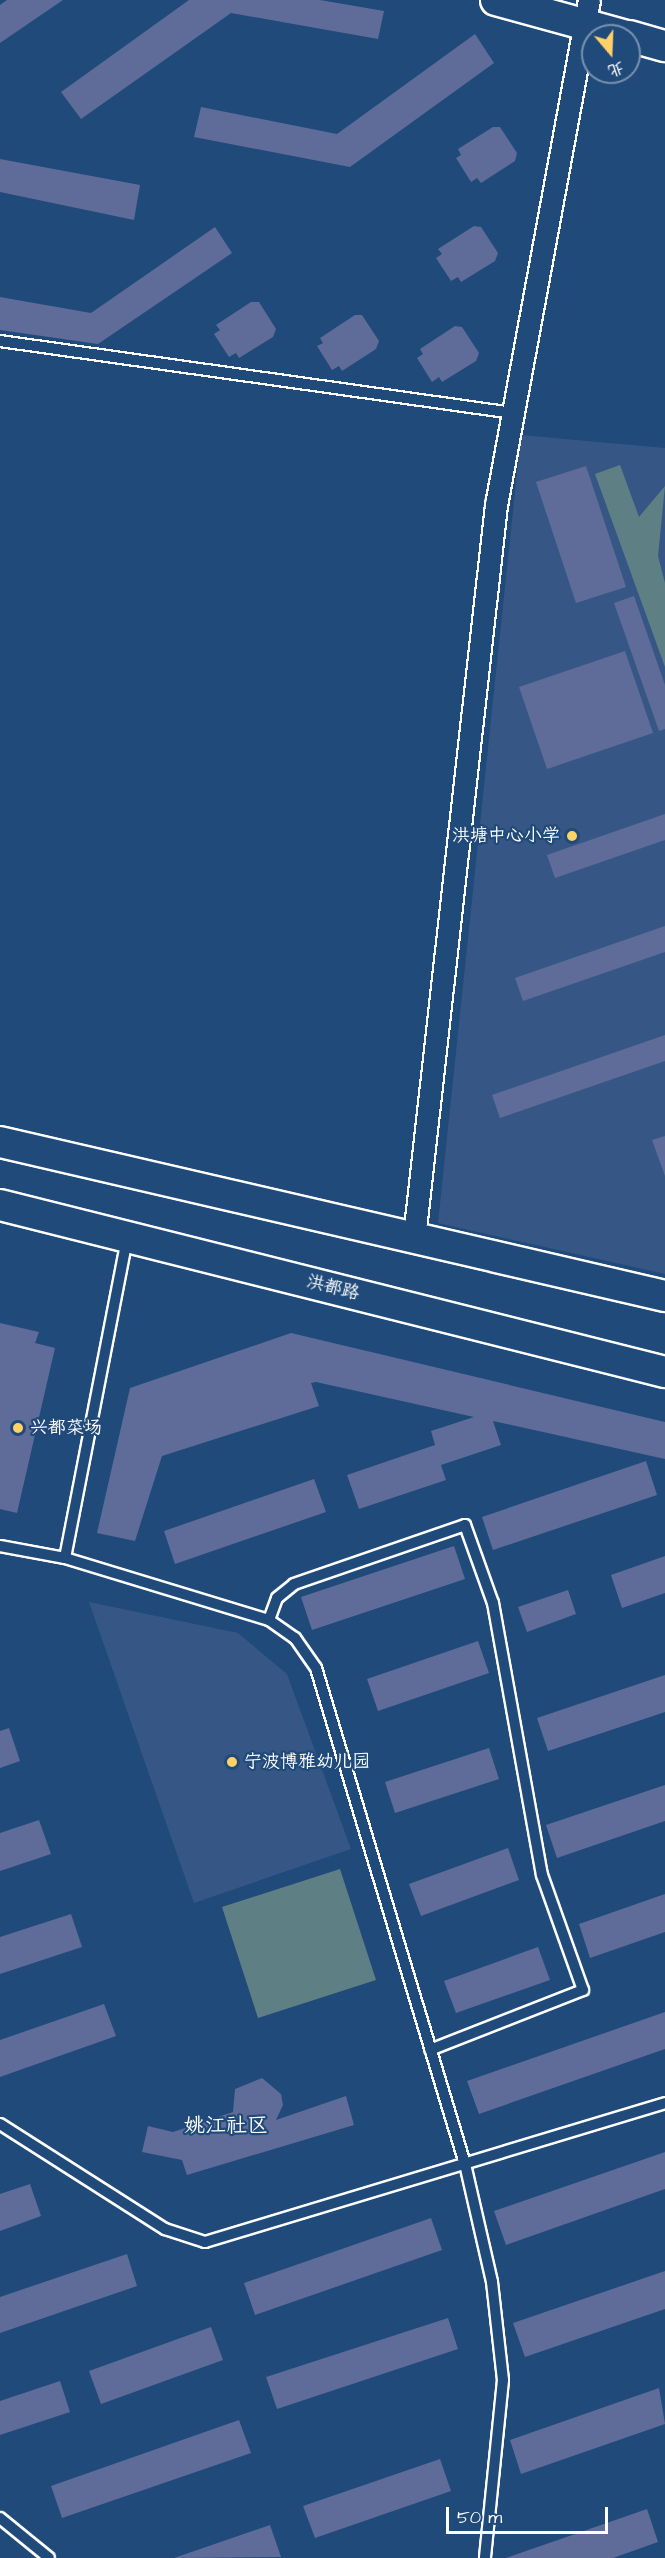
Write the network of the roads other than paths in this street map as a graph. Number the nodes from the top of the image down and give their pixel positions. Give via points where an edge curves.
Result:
1 (496, 0) edge
2 (587, 12) edge
3 (608, 24) edge
4 (641, 40) edge
5 (665, 46) edge
6 (0, 341) edge
7 (513, 413) junction
8 (0, 1142) edge
9 (0, 1205) edge
10 (128, 1237) junction
11 (414, 1237) junction
12 (665, 1296) edge
13 (665, 1372) edge
14 (0, 1546) edge
15 (65, 1558) junction
16 (269, 1620) junction
17 (430, 2050) junction
18 (665, 2103) edge
19 (0, 2124) edge
20 (465, 2164) junction
21 (0, 2518) edge
22 (49, 2558) edge
23 (485, 2558) edge

1 - 2 main road
2 - 3 main road
2 - 7 street
4 - 5 main road
6 - 7 lane
7 - 11 street via 496,505
8 - 11 main road
9 - 10 main road, 洪都路
10 - 13 main road, 洪都路
10 - 15 lane
11 - 12 main road
14 - 15 lane
15 - 16 lane
16 - 17 lane via 295,1638 319,1674
16 - 17 lane via 277,1598 294,1584 465,1525 493,1603 542,1875 583,1990
17 - 20 lane
18 - 20 lane
19 - 20 lane via 165,2229 205,2242
20 - 23 lane via 492,2282 503,2380
21 - 22 lane

